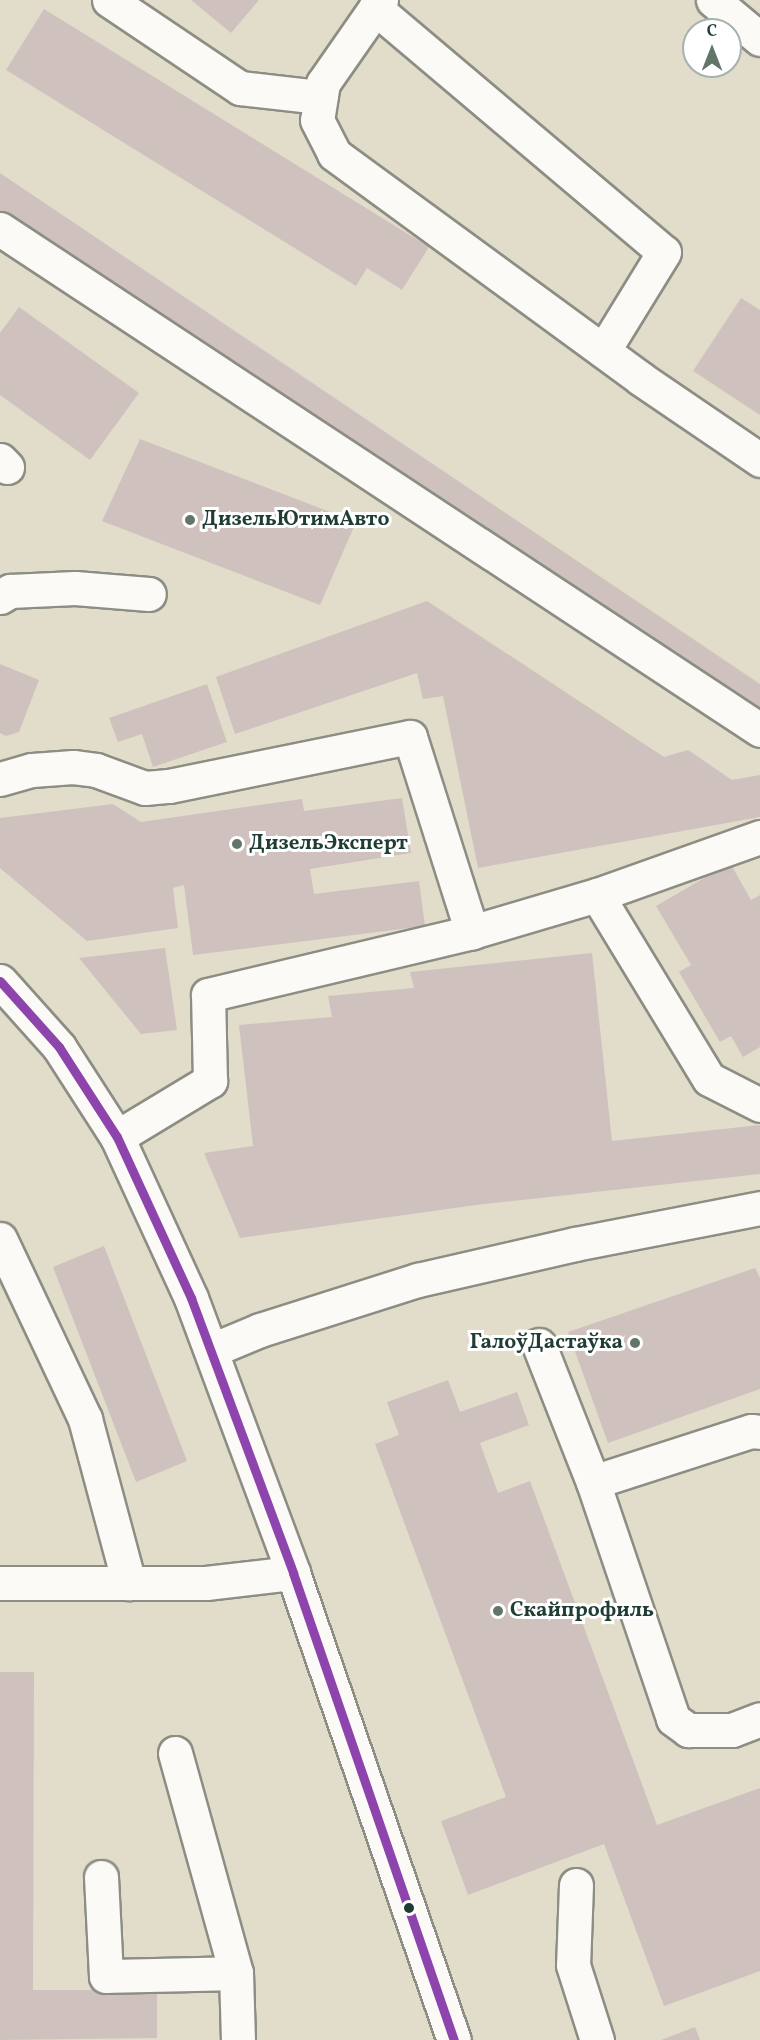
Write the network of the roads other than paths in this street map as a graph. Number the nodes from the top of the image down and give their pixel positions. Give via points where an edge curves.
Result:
1 (109, 0) edge
2 (713, 0) edge
3 (378, 4) edge
4 (760, 39) edge
5 (320, 97) junction
6 (0, 229) edge
7 (603, 351) junction
8 (760, 460) edge
9 (149, 594) dead end
10 (0, 597) edge
11 (760, 730) edge
12 (0, 779) edge
13 (760, 837) edge
14 (597, 895) junction
15 (472, 932) junction
16 (0, 981) edge
17 (760, 1104) edge
18 (117, 1137) junction
19 (760, 1208) edge
20 (0, 1239) edge
21 (539, 1345) dead end
22 (212, 1350) junction
23 (760, 1432) edge
24 (593, 1482) junction
25 (293, 1573) junction
26 (0, 1583) edge
27 (129, 1583) junction
28 (760, 1719) edge
29 (175, 1753) dead end
30 (101, 1877) dead end
31 (576, 1885) dead end
32 (236, 1973) junction
33 (238, 2040) edge
34 (454, 2040) edge
35 (597, 2040) edge

1 - 5 street via 240,88
2 - 4 street
3 - 5 street via 322,83
3 - 7 street via 664,252
5 - 7 street via 316,120 334,154
6 - 11 street
7 - 8 street
9 - 10 street via 75,588 10,591
12 - 15 street via 32,770 73,768 96,770 145,788 169,786 410,737
13 - 14 street
14 - 15 street
14 - 17 street via 709,1079
15 - 18 street via 208,995 210,1081
16 - 18 street via 59,1047
18 - 22 street via 148,1197
19 - 22 street via 418,1280 260,1330
20 - 27 street via 85,1419
21 - 24 street
22 - 25 street
23 - 24 street via 751,1431
24 - 28 street via 673,1719 688,1730 732,1730
25 - 27 street via 206,1583
25 - 34 street
26 - 27 street
29 - 32 street
30 - 32 street via 106,1976
31 - 35 street via 573,1965
32 - 33 street

